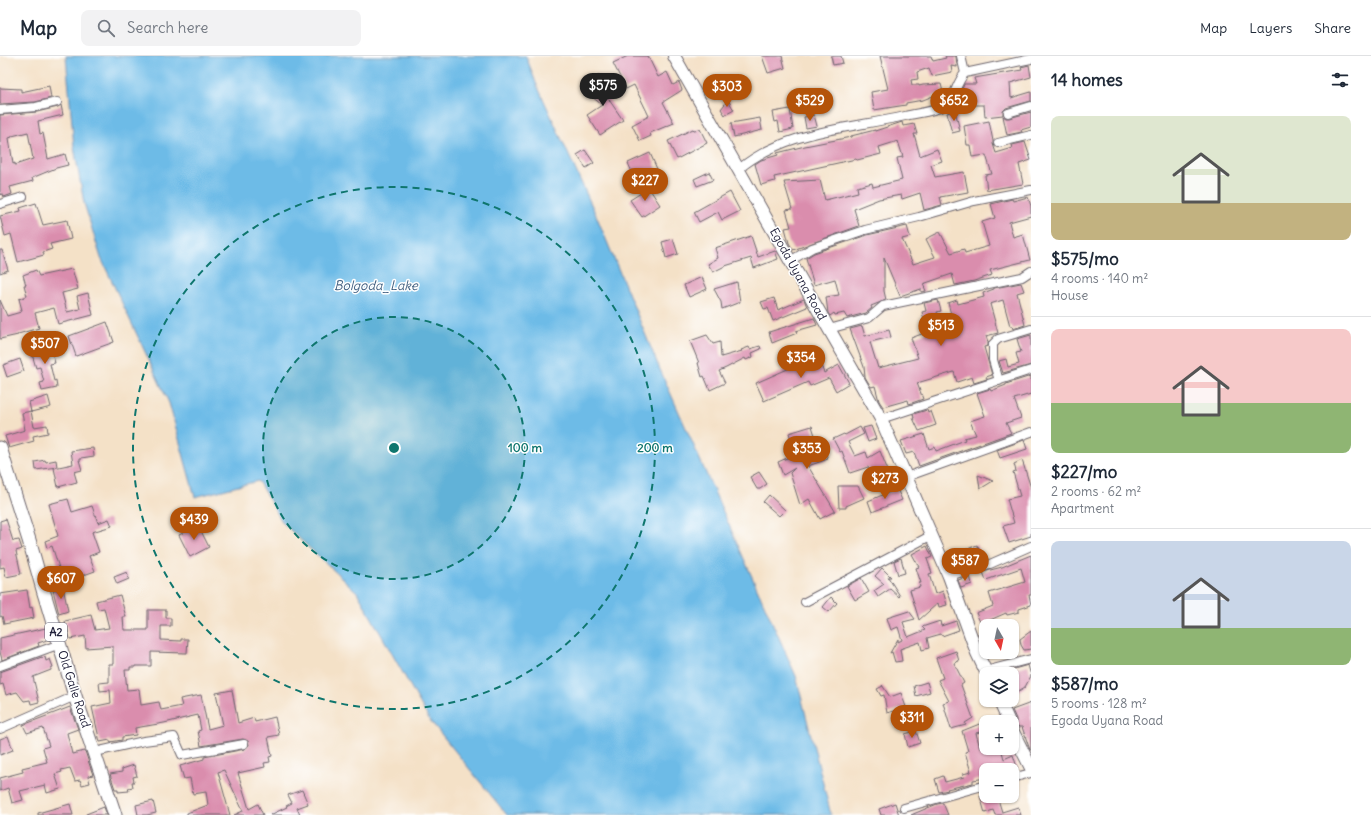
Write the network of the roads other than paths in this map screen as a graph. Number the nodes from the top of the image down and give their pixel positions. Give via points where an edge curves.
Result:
1 (674, 56) edge
2 (961, 56) edge
3 (1031, 59) edge
4 (965, 74) junction
5 (57, 102) dead end
6 (1031, 106) edge
7 (0, 110) edge
8 (1008, 113) dead end
9 (1031, 135) edge
10 (998, 143) dead end
11 (739, 169) junction
12 (1031, 192) edge
13 (23, 197) dead end
14 (0, 204) edge
15 (790, 261) junction
16 (1031, 271) edge
17 (829, 329) junction
18 (1031, 329) edge
19 (1031, 370) edge
20 (999, 381) junction
21 (881, 419) junction
22 (1031, 432) edge
23 (0, 448) edge
24 (5, 476) edge
25 (906, 477) junction
26 (932, 535) junction
27 (1031, 546) edge
28 (949, 576) junction
29 (805, 602) dead end
30 (60, 644) junction
31 (1031, 659) edge
32 (0, 666) edge
33 (984, 667) edge
34 (1003, 667) edge
35 (75, 696) junction
36 (0, 729) edge
37 (244, 744) dead end
38 (1019, 744) edge
39 (95, 752) junction
40 (1031, 768) edge
41 (1031, 773) edge
42 (1019, 776) edge
43 (979, 787) edge
44 (904, 808) dead end
45 (115, 815) edge

1 - 11 main road, Egoda Uyana Road
2 - 4 street
3 - 4 street
4 - 11 street via 958,83 953,97 944,106 793,139 766,151
5 - 7 street via 36,107
6 - 8 street
9 - 10 street
11 - 15 main road, Egoda Uyana Road
12 - 15 street via 974,201 865,230 812,248
13 - 14 street
15 - 17 main road, Egoda Uyana Road
16 - 17 street via 1022,277 883,306 869,318
17 - 21 main road, Egoda Uyana Road
18 - 20 street via 998,339 993,344 992,360
19 - 20 street
20 - 21 street
21 - 25 main road, Egoda Uyana Road
22 - 25 street
23 - 24 highway, Old Galle Road / A2
24 - 30 highway, Old Galle Road / A2
25 - 26 main road, Egoda Uyana Road
26 - 28 main road, Egoda Uyana Road
26 - 29 street
27 - 28 street via 990,564
28 - 33 main road, Egoda Uyana Road
30 - 32 street
30 - 35 highway, Old Galle Road / A2
31 - 34 street
35 - 36 street
35 - 39 highway, Old Galle Road / A2
37 - 39 street via 182,755 174,737
38 - 40 main road
39 - 45 highway, Old Galle Road / A2
41 - 42 street
43 - 44 street

